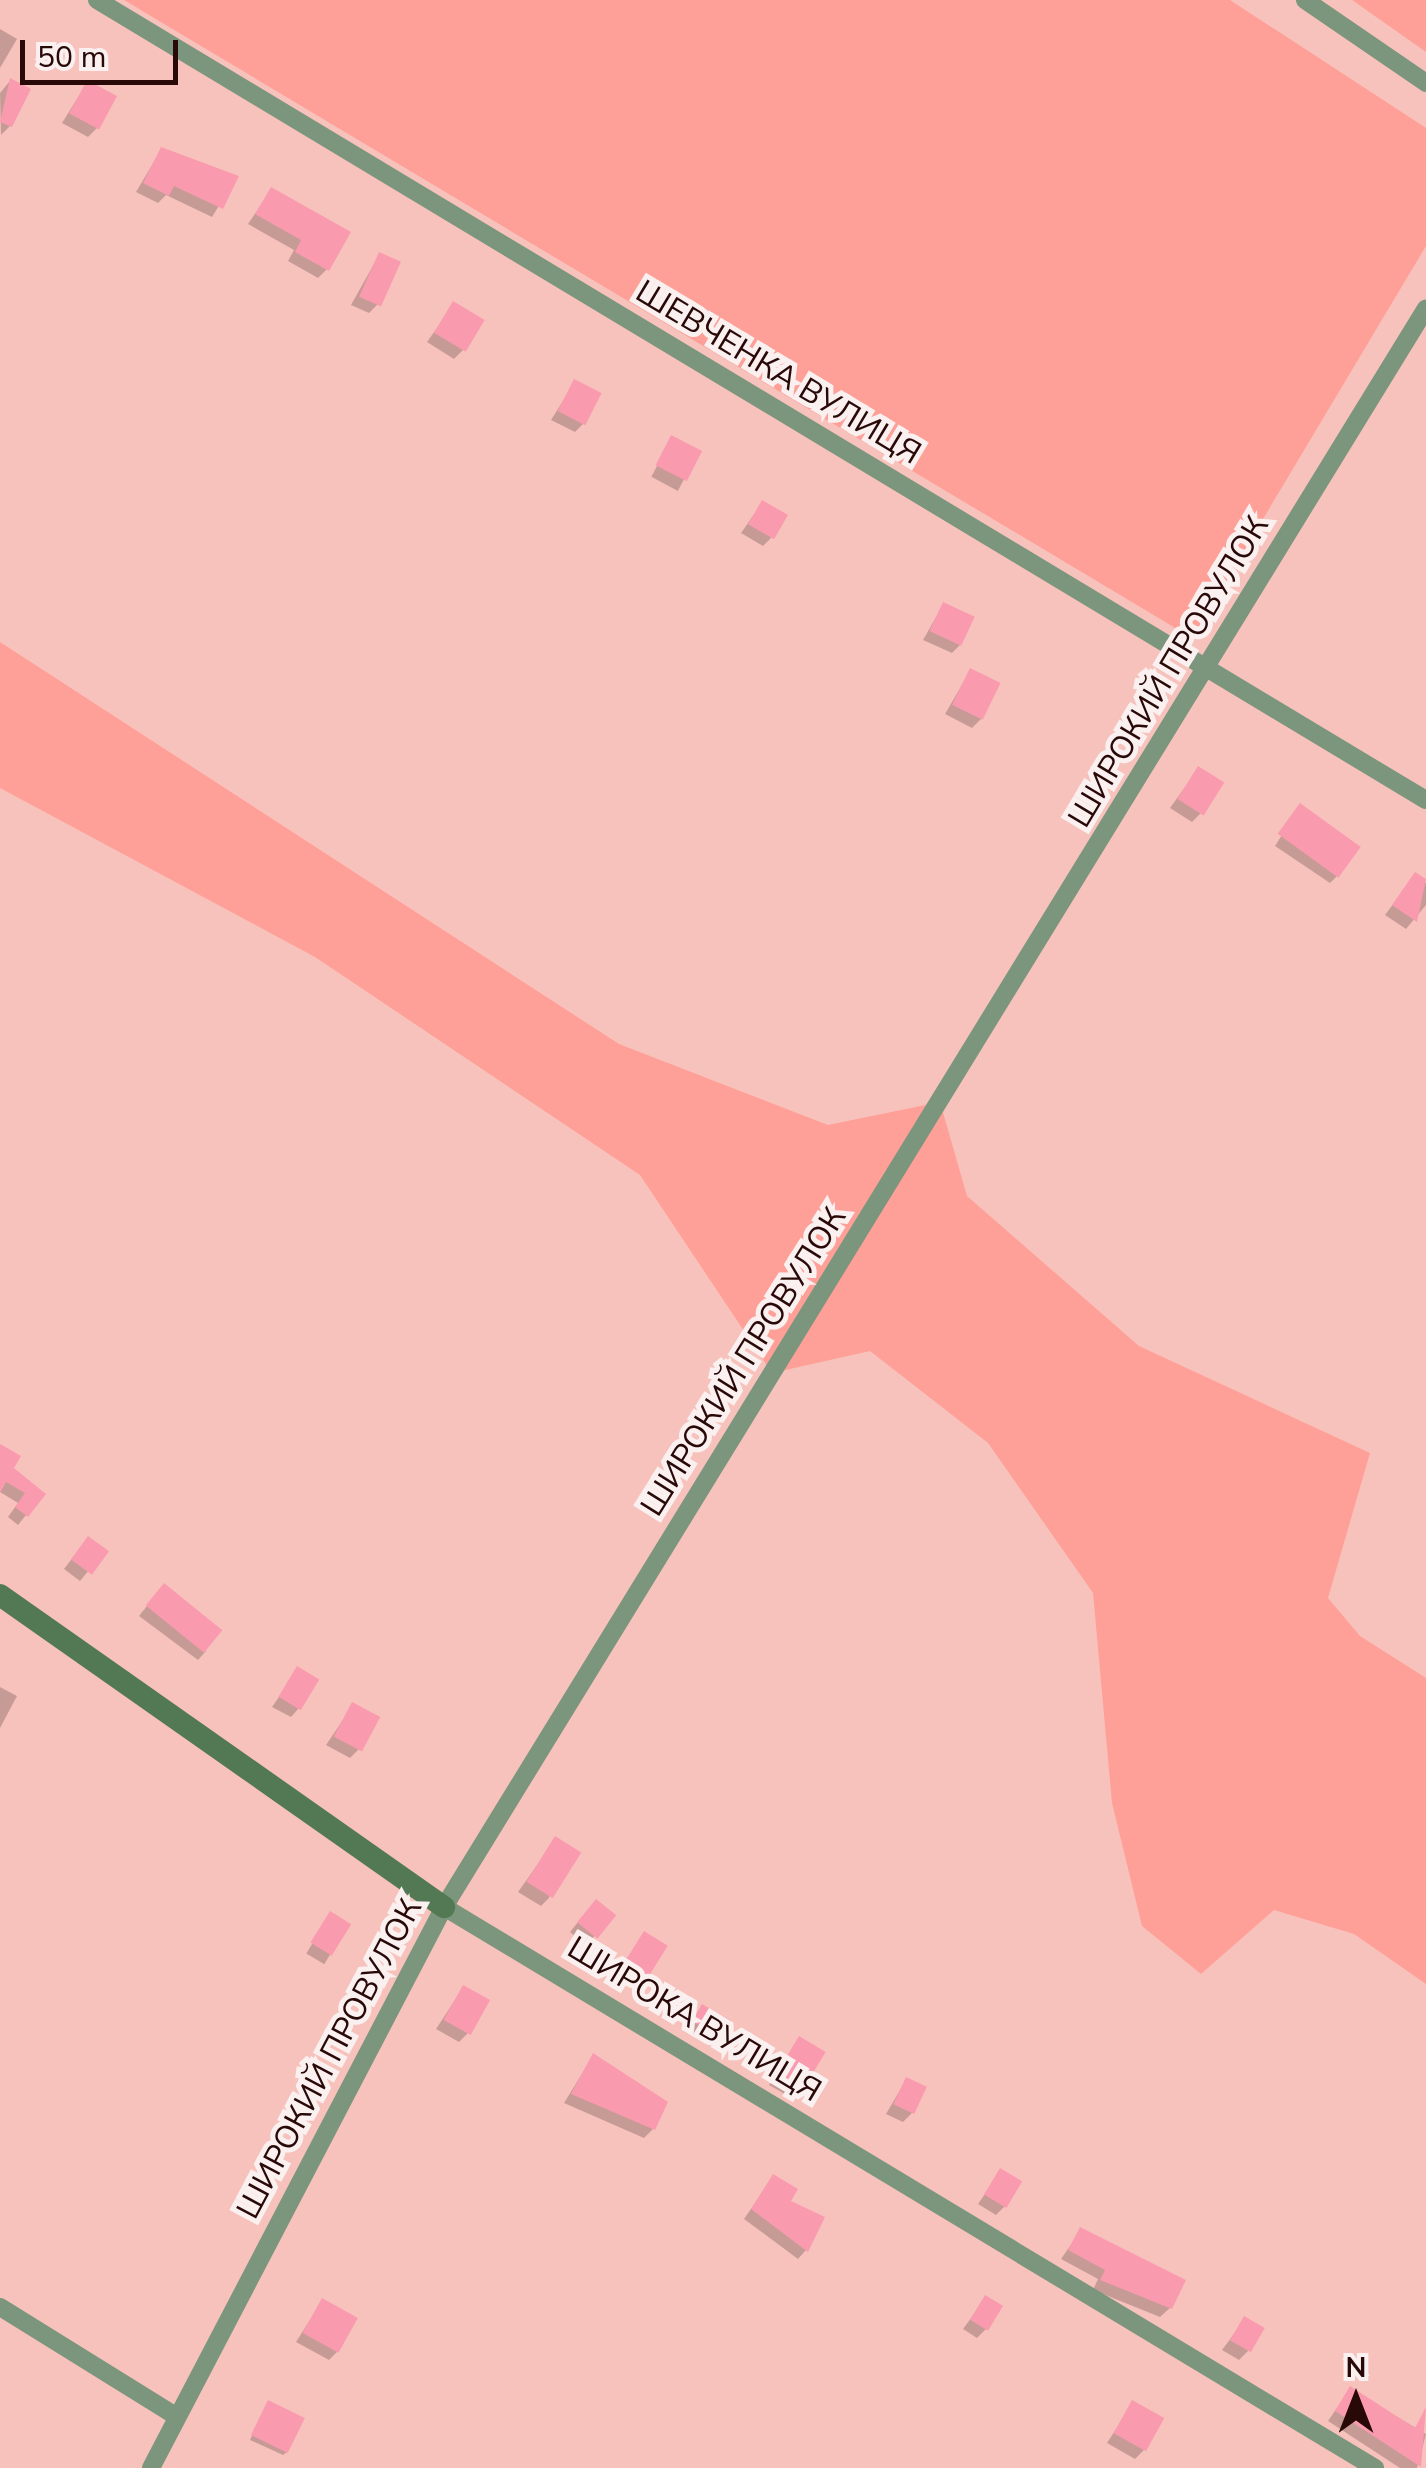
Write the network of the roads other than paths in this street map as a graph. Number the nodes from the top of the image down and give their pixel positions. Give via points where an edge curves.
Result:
1 (97, 0) edge
2 (1305, 0) edge
3 (1426, 83) edge
4 (1426, 308) edge
5 (1208, 667) junction
6 (1426, 800) edge
7 (0, 1595) edge
8 (444, 1907) junction
9 (0, 2307) edge
10 (176, 2416) junction
11 (151, 2468) edge
12 (1375, 2468) edge

1 - 5 street, ШЕВЧЕНКА ВУЛИЦЯ
2 - 3 street
4 - 5 street, ШИРОКИЙ ПРОВУЛОК
5 - 6 street, ШЕВЧЕНКА ВУЛИЦЯ
5 - 8 street, ШИРОКИЙ ПРОВУЛОК
7 - 8 street, ШИРОКА ВУЛИЦЯ
8 - 10 street, ШИРОКИЙ ПРОВУЛОК
8 - 12 street, ШИРОКА ВУЛИЦЯ
9 - 10 street
10 - 11 street, ШИРОКИЙ ПРОВУЛОК

